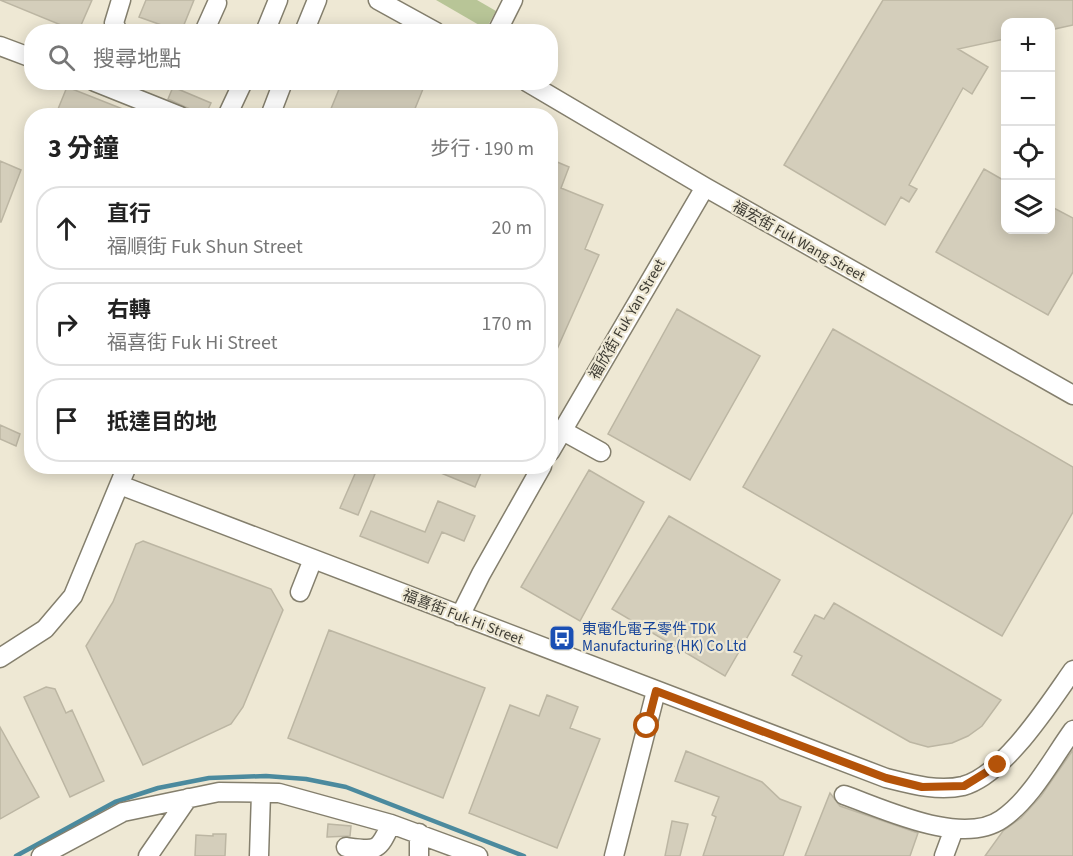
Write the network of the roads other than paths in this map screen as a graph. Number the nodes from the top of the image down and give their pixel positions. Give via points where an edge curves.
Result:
1 (121, 0) edge
2 (278, 0) edge
3 (317, 0) edge
4 (378, 0) edge
5 (513, 0) edge
6 (217, 3) dead end
7 (114, 24) edge
8 (208, 24) edge
9 (268, 24) edge
10 (307, 24) edge
11 (422, 24) edge
12 (500, 24) edge
13 (0, 46) edge
14 (24, 55) edge
15 (239, 90) edge
16 (280, 90) edge
17 (541, 90) edge
18 (141, 91) edge
19 (168, 108) edge
20 (231, 108) edge
21 (273, 108) edge
22 (705, 187) junction
23 (1073, 395) edge
24 (563, 430) junction
25 (558, 438) edge
26 (601, 452) dead end
27 (124, 474) edge
28 (537, 474) edge
29 (120, 485) junction
30 (314, 559) junction
31 (300, 592) dead end
32 (460, 616) junction
33 (0, 658) edge
34 (1073, 670) edge
35 (656, 691) junction
36 (1073, 730) edge
37 (261, 793) junction
38 (844, 795) dead end
39 (188, 798) junction
40 (392, 824) junction
41 (954, 829) junction
42 (419, 833) junction
43 (346, 847) dead end
44 (41, 856) edge
45 (148, 856) edge
46 (259, 856) edge
47 (419, 856) edge
48 (478, 856) edge
49 (614, 856) edge
50 (944, 856) edge

1 - 7 street
2 - 9 street
3 - 10 street
4 - 11 street
5 - 12 street
6 - 8 street
13 - 14 street
15 - 20 street
16 - 21 street
17 - 22 street, 福宏街 Fuk Wang Street
18 - 19 street
22 - 23 street, 福宏街 Fuk Wang Street
22 - 24 street, 福欣街 Fuk Yan Street
24 - 25 street, 福欣街 Fuk Yan Street
24 - 26 street
27 - 29 street
28 - 32 street
29 - 30 street, 福喜街 Fuk Hi Street
29 - 33 street via 73,596 45,629
30 - 31 street
30 - 32 street, 福喜街 Fuk Hi Street
32 - 35 street, 福喜街 Fuk Hi Street
34 - 35 street, 福喜街 Fuk Hi Street via 1028,734 998,765 964,786 922,787 886,778
35 - 49 street
36 - 41 street via 1026,795 1001,820 974,829
37 - 39 street via 219,792
37 - 40 street via 279,793
37 - 46 street
38 - 41 street
39 - 44 street via 123,812
39 - 45 street
40 - 42 street
40 - 43 street via 381,846 372,850
41 - 50 street
42 - 47 street
42 - 48 street

